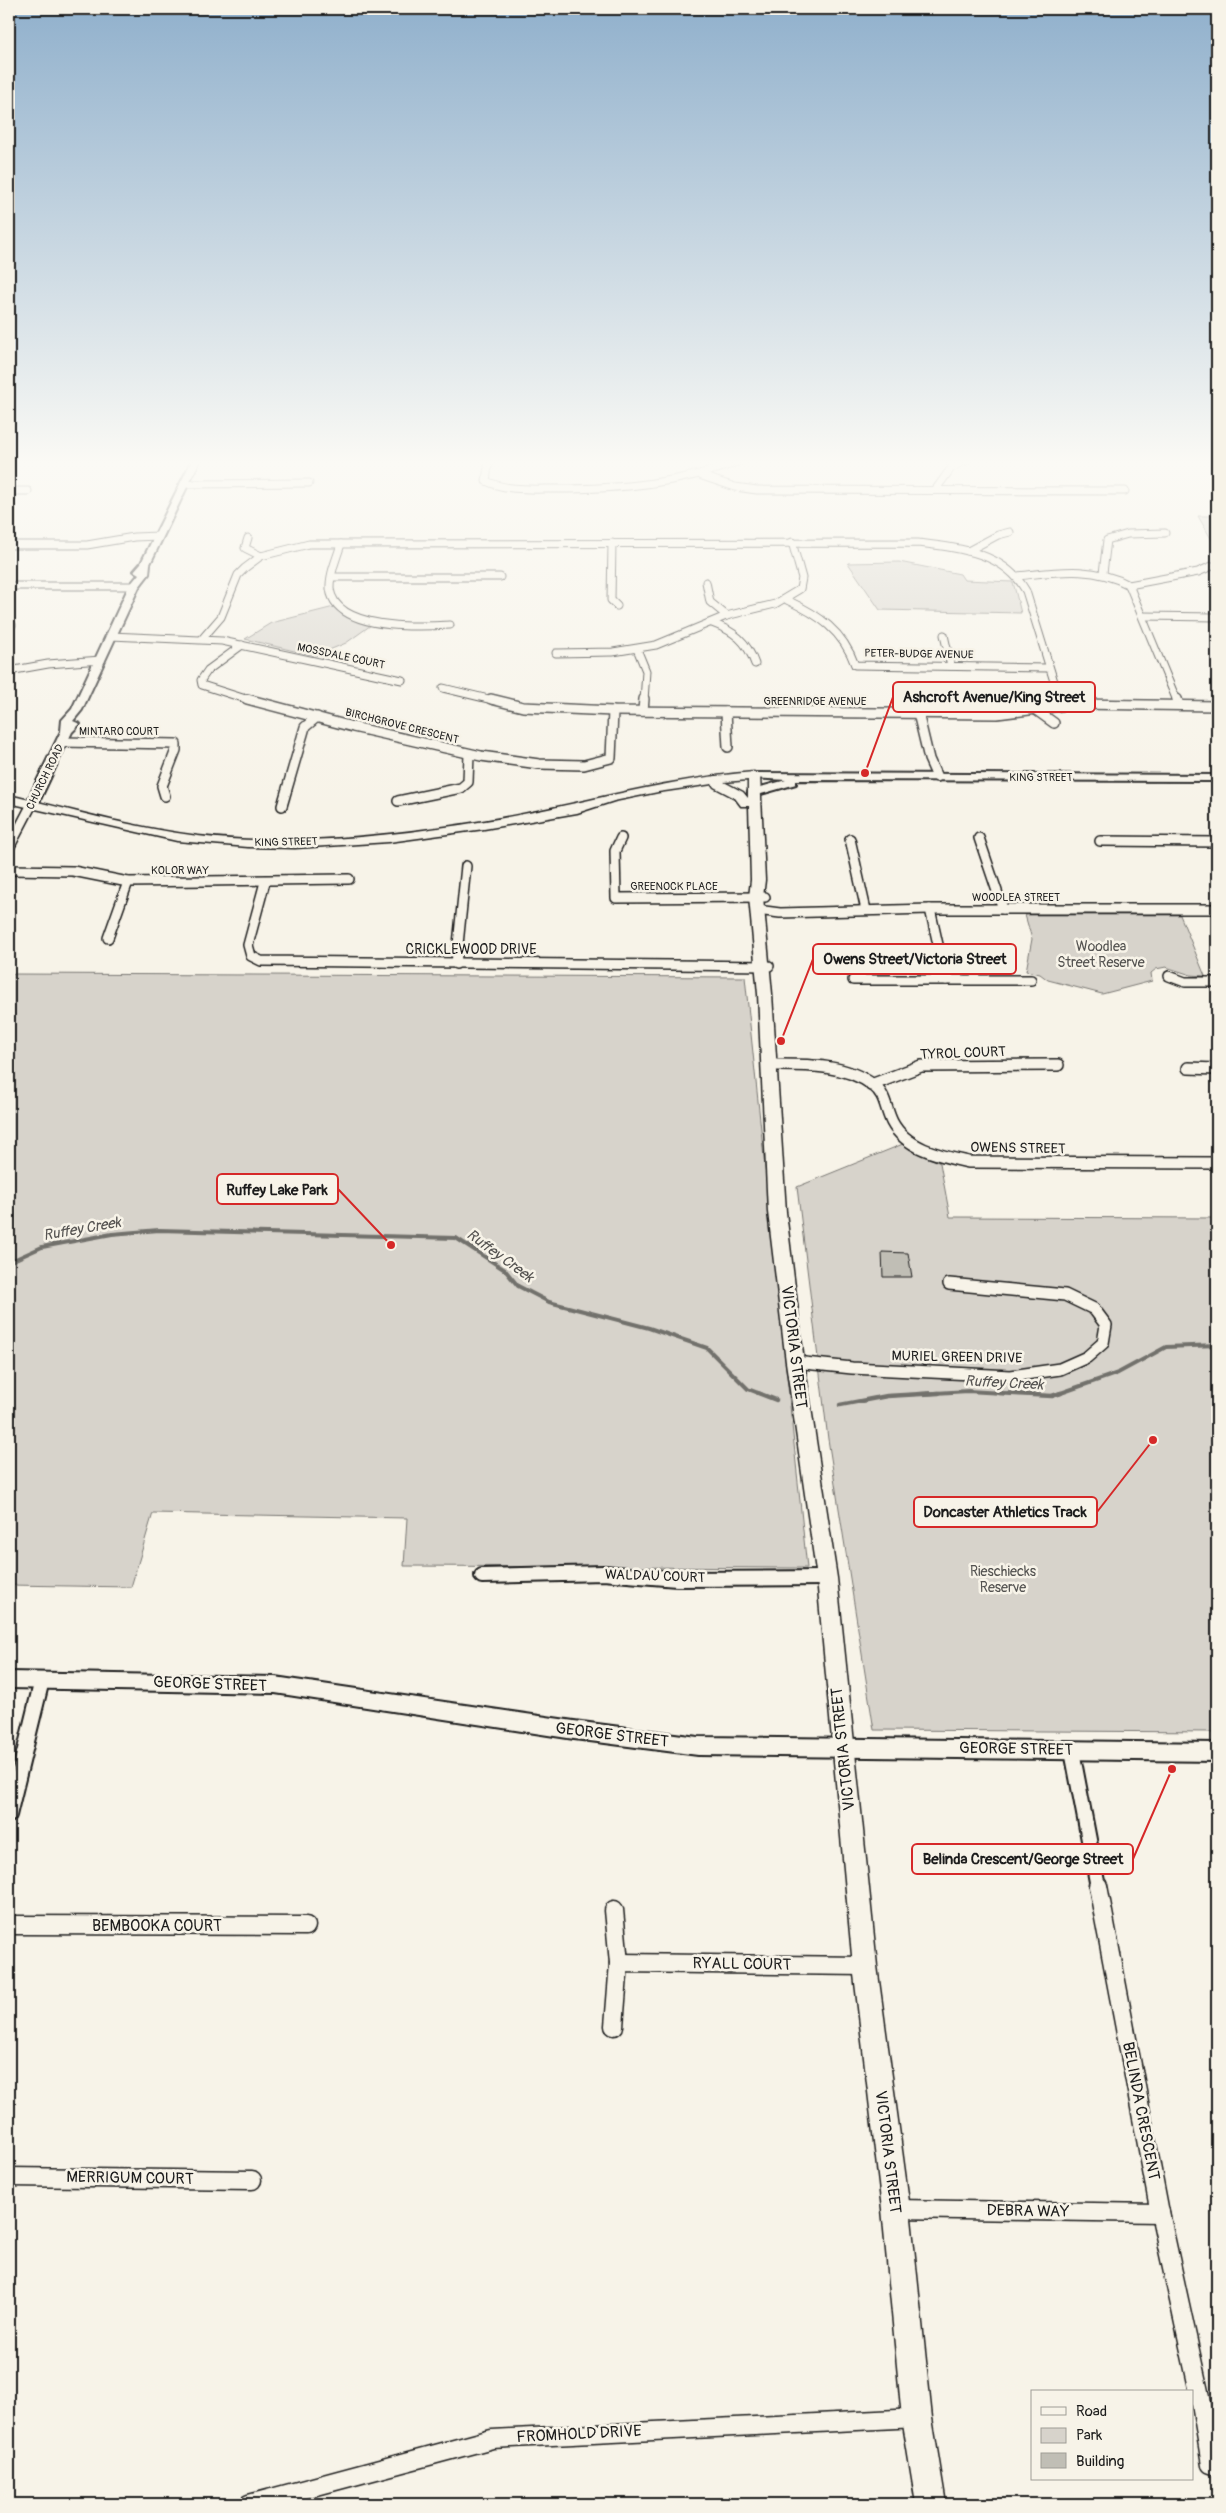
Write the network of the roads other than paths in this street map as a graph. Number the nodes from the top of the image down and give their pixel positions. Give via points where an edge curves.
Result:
1 (141, 577) edge
2 (237, 577) edge
3 (333, 577) edge
4 (611, 577) edge
5 (802, 577) edge
6 (1018, 577) edge
7 (1115, 577) edge
8 (1170, 577) edge
9 (706, 582) dead end
10 (136, 583) junction
11 (1129, 585) junction
12 (9, 586) edge
13 (787, 600) junction
14 (617, 606) dead end
15 (727, 616) junction
16 (1144, 616) junction
17 (1217, 617) edge
18 (712, 623) junction
19 (450, 625) dead end
20 (944, 635) dead end
21 (111, 637) junction
22 (202, 639) junction
23 (242, 645) junction
24 (637, 650) junction
25 (556, 653) dead end
26 (99, 664) junction
27 (756, 664) dead end
28 (951, 666) junction
29 (1050, 668) junction
30 (9, 671) edge
31 (402, 680) dead end
32 (443, 688) dead end
33 (1061, 705) junction
34 (1179, 705) junction
35 (1217, 706) edge
36 (1036, 710) junction
37 (613, 711) junction
38 (643, 711) junction
39 (726, 712) junction
40 (918, 713) junction
41 (317, 717) junction
42 (1054, 723) dead end
43 (64, 737) junction
44 (184, 740) dead end
45 (176, 744) junction
46 (728, 747) dead end
47 (469, 754) junction
48 (866, 776) junction
49 (932, 777) junction
50 (1217, 778) edge
51 (749, 781) junction
52 (718, 784) junction
53 (165, 796) dead end
54 (9, 799) edge
55 (398, 801) dead end
56 (746, 803) junction
57 (32, 804) junction
58 (282, 806) dead end
59 (565, 811) junction
60 (621, 838) dead end
61 (979, 838) dead end
62 (850, 839) dead end
63 (1100, 841) dead end
64 (1217, 842) edge
65 (9, 848) edge
66 (756, 864) junction
67 (466, 866) dead end
68 (9, 870) edge
69 (349, 879) dead end
70 (128, 882) junction
71 (264, 882) junction
72 (762, 905) junction
73 (930, 909) junction
74 (1003, 909) junction
75 (1217, 909) edge
76 (866, 910) junction
77 (108, 938) dead end
78 (456, 964) junction
79 (765, 966) junction
80 (1169, 976) dead end
81 (853, 980) dead end
82 (946, 980) junction
83 (1031, 980) dead end
84 (1217, 982) edge
85 (768, 1065) junction
86 (1058, 1065) dead end
87 (1188, 1068) dead end
88 (1217, 1069) edge
89 (871, 1085) junction
90 (1217, 1163) edge
91 (949, 1284) dead end
92 (795, 1362) junction
93 (482, 1576) dead end
94 (827, 1578) junction
95 (9, 1680) edge
96 (42, 1680) junction
97 (842, 1747) junction
98 (1072, 1750) junction
99 (1217, 1752) edge
100 (9, 1815) edge
101 (614, 1910) dead end
102 (9, 1925) edge
103 (306, 1926) dead end
104 (619, 1963) junction
105 (865, 1966) junction
106 (614, 2026) dead end
107 (9, 2177) edge
108 (252, 2180) dead end
109 (896, 2209) junction
110 (1160, 2213) junction
111 (918, 2418) junction
112 (1217, 2466) edge
113 (249, 2504) edge
114 (931, 2504) edge

1 - 10 main road, CHURCH ROAD
2 - 22 street via 221,618
3 - 19 street via 330,591 336,604 354,616 389,625
4 - 14 street via 611,600
5 - 13 street via 800,589
6 - 29 street via 1026,591
7 - 11 street
8 - 11 street
9 - 15 street via 708,602
10 - 12 street
10 - 21 main road, CHURCH ROAD
11 - 16 street
13 - 15 street
13 - 28 street, PETER-BUDGE AVENUE via 812,611 837,630 855,664
15 - 18 street
16 - 17 street
16 - 34 street
18 - 24 street via 670,641
18 - 27 street via 738,634 751,650
20 - 28 street
21 - 22 street, MOSSDALE COURT
21 - 26 main road, CHURCH ROAD
22 - 23 street, MOSSDALE COURT
23 - 31 street, MOSSDALE COURT
23 - 41 street, BIRCHGROVE CRESCENT via 208,670 201,680 202,685
24 - 25 street
24 - 38 street via 644,657 646,667
26 - 30 street via 60,664
26 - 43 main road, CHURCH ROAD via 77,710 76,720
28 - 29 street, PETER-BUDGE AVENUE
29 - 33 street
32 - 37 street, GREENRIDGE AVENUE via 523,707
33 - 34 street, GREENRIDGE AVENUE
33 - 36 street, GREENRIDGE AVENUE
34 - 35 street, GREENRIDGE AVENUE
36 - 40 street, GREENRIDGE AVENUE via 997,714
36 - 42 street
37 - 38 street, GREENRIDGE AVENUE
37 - 47 street, BIRCHGROVE CRESCENT via 612,758 605,762 592,765 545,764
38 - 39 street, GREENRIDGE AVENUE
39 - 40 street, GREENRIDGE AVENUE
39 - 46 street
40 - 49 street
41 - 47 street, BIRCHGROVE CRESCENT
41 - 58 street via 305,727
43 - 45 street, MINTARO COURT
43 - 57 main road, CHURCH ROAD
44 - 45 street, MINTARO COURT
45 - 53 street, MINTARO COURT via 162,786
47 - 55 street via 468,782 461,788
48 - 49 main road, KING STREET
48 - 51 main road, KING STREET
48 - 51 main road, KING STREET via 776,784
49 - 50 main road, KING STREET
51 - 52 main road, KING STREET
51 - 56 main road, VICTORIA STREET
51 - 59 main road, KING STREET via 677,784
51 - 66 main road, VICTORIA STREET
52 - 56 main road
52 - 59 main road, KING STREET
54 - 57 main road, KING STREET
56 - 66 main road, VICTORIA STREET
57 - 59 main road, KING STREET via 166,835 256,843 348,840 439,832
57 - 65 street, CHURCH ROAD
60 - 72 street, GREENOCK PLACE via 615,851 616,898
61 - 74 street
62 - 76 street
63 - 64 street
66 - 72 main road, VICTORIA STREET
67 - 78 street
68 - 70 street, KOLOR WAY via 73,872
69 - 71 street, KOLOR WAY
70 - 71 street, KOLOR WAY
70 - 77 street
71 - 78 street, CRICKLEWOOD DRIVE via 248,945 248,952 253,958
72 - 76 street, WOODLEA STREET
72 - 79 main road, VICTORIA STREET
73 - 74 street, WOODLEA STREET
73 - 76 street, WOODLEA STREET
73 - 82 street
74 - 75 street, WOODLEA STREET
78 - 79 street, CRICKLEWOOD DRIVE
79 - 85 main road, VICTORIA STREET
80 - 84 street via 1185,982
81 - 82 street
82 - 83 street
85 - 89 street, OWENS STREET via 818,1066 848,1072
85 - 92 main road, VICTORIA STREET via 777,1212
86 - 89 street, TYROL COURT via 921,1066
87 - 88 street
89 - 90 street, OWENS STREET via 882,1095 893,1124 907,1139 933,1154 968,1162
91 - 92 street, MURIEL GREEN DRIVE via 1065,1295 1094,1309 1106,1325 1103,1343 1087,1357 1060,1369 1011,1376
92 - 94 main road, VICTORIA STREET
93 - 94 street, WALDAU COURT via 603,1573 677,1579
94 - 97 main road, VICTORIA STREET
95 - 96 main road, GEORGE STREET
96 - 97 main road, GEORGE STREET via 275,1685 698,1746
96 - 100 street
97 - 98 main road, GEORGE STREET
97 - 105 main road, VICTORIA STREET
98 - 99 main road, GEORGE STREET
98 - 110 street, BELINDA CRESCENT
101 - 104 street
102 - 103 street, BEMBOOKA COURT
104 - 105 street, RYALL COURT
104 - 106 street
105 - 109 main road, VICTORIA STREET
107 - 108 street, MERRIGUM COURT
109 - 110 street, DEBRA WAY
109 - 111 main road, VICTORIA STREET
110 - 112 street, BELINDA CRESCENT via 1200,2392 1211,2464
111 - 113 street, FROMHOLD DRIVE via 492,2439
111 - 114 main road, VICTORIA STREET

